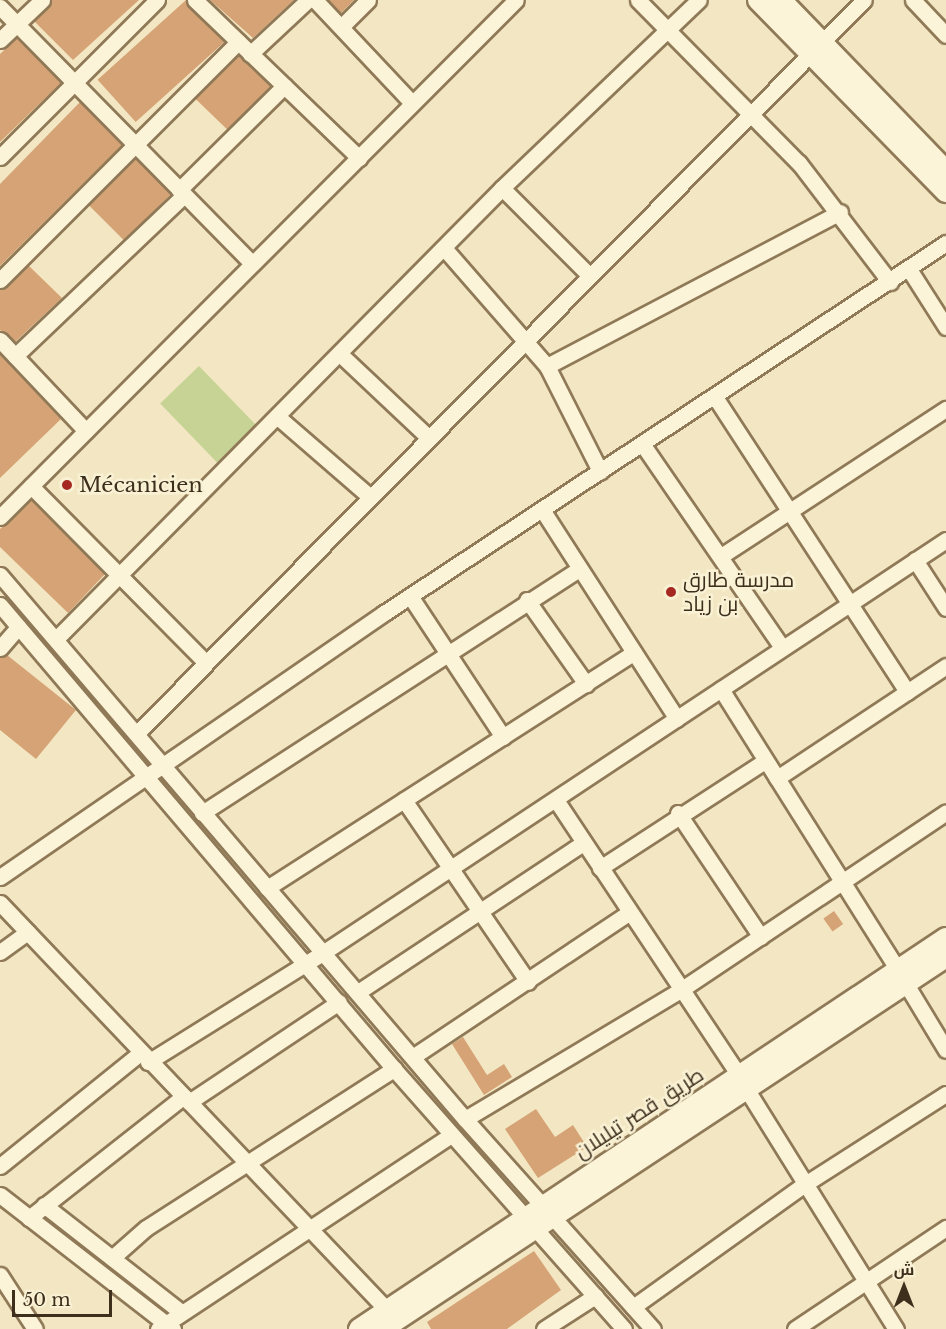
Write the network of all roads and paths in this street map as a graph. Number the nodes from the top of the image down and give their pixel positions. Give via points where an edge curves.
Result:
1 (42, 0) edge
2 (157, 0) edge
3 (195, 0) edge
4 (308, 0) edge
5 (315, 0) edge
6 (368, 0) edge
7 (516, 0) edge
8 (638, 0) edge
9 (699, 0) edge
10 (758, 0) edge
11 (782, 0) edge
12 (864, 0) edge
13 (913, 0) edge
14 (0, 8) edge
15 (16, 25) junction
16 (341, 27) junction
17 (667, 30) junction
18 (946, 35) edge
19 (0, 40) edge
20 (238, 42) junction
21 (814, 46) junction
22 (250, 54) junction
23 (74, 84) junction
24 (284, 86) junction
25 (411, 102) junction
26 (749, 110) junction
27 (135, 147) junction
28 (0, 157) edge
29 (359, 158) junction
30 (946, 171) edge
31 (502, 188) junction
32 (181, 192) junction
33 (946, 192) edge
34 (840, 212) junction
35 (946, 243) edge
36 (444, 248) junction
37 (252, 263) junction
38 (909, 269) junction
39 (589, 275) junction
40 (0, 280) edge
41 (890, 282) junction
42 (946, 327) edge
43 (525, 337) junction
44 (0, 340) edge
45 (341, 355) junction
46 (15, 356) junction
47 (547, 366) junction
48 (714, 397) junction
49 (946, 409) edge
50 (279, 418) junction
51 (86, 431) junction
52 (426, 435) junction
53 (643, 445) junction
54 (600, 471) junction
55 (32, 486) junction
56 (368, 495) junction
57 (790, 508) junction
58 (543, 511) junction
59 (0, 516) edge
60 (946, 540) edge
61 (721, 556) junction
62 (915, 560) junction
63 (580, 568) junction
64 (0, 575) edge
65 (120, 575) junction
66 (410, 596) junction
67 (527, 600) junction
68 (851, 603) junction
69 (0, 605) edge
70 (946, 608) edge
71 (18, 627) junction
72 (56, 639) junction
73 (782, 647) junction
74 (0, 648) edge
75 (448, 650) junction
76 (634, 652) junction
77 (205, 662) junction
78 (946, 666) edge
79 (586, 684) junction
80 (721, 689) junction
81 (907, 692) junction
82 (677, 718) junction
83 (137, 733) junction
84 (503, 737) junction
85 (765, 760) junction
86 (165, 767) junction
87 (777, 778) junction
88 (147, 780) junction
89 (404, 800) junction
90 (556, 800) junction
91 (946, 812) edge
92 (202, 813) junction
93 (678, 813) junction
94 (582, 843) junction
95 (600, 867) junction
96 (451, 869) junction
97 (0, 878) edge
98 (842, 881) junction
99 (267, 888) junction
100 (0, 903) edge
101 (479, 911) junction
102 (627, 914) junction
103 (28, 932) junction
104 (761, 937) junction
105 (946, 938) edge
106 (0, 952) edge
107 (324, 952) junction
108 (946, 957) edge
109 (305, 964) junction
110 (902, 977) junction
111 (528, 982) junction
112 (679, 991) junction
113 (358, 992) junction
114 (339, 1002) junction
115 (946, 1050) edge
116 (414, 1056) junction
117 (144, 1058) junction
118 (394, 1069) junction
119 (743, 1084) junction
120 (946, 1094) edge
121 (186, 1099) junction
122 (465, 1119) junction
123 (450, 1135) junction
124 (251, 1165) junction
125 (0, 1166) edge
126 (805, 1184) junction
127 (0, 1195) edge
128 (44, 1205) junction
129 (547, 1211) junction
130 (29, 1218) junction
131 (529, 1222) junction
132 (308, 1225) junction
133 (946, 1228) edge
134 (112, 1258) junction
135 (0, 1275) edge
136 (865, 1281) junction
137 (595, 1296) junction
138 (633, 1307) junction
139 (182, 1312) junction
140 (385, 1319) edge
141 (166, 1327) edge
142 (35, 1329) edge
143 (358, 1329) edge
144 (544, 1329) edge
145 (624, 1329) edge
146 (653, 1329) edge
147 (795, 1329) edge
148 (896, 1329) edge

1 - 15 street
2 - 23 street
3 - 20 street
4 - 22 street
5 - 16 street
6 - 16 street
7 - 25 street
8 - 17 street
9 - 17 street
10 - 21 main road
11 - 21 main road
12 - 21 street
13 - 18 street
14 - 15 street
15 - 19 street
15 - 23 street
16 - 25 street
17 - 26 street
17 - 31 street
20 - 22 street
20 - 27 street
21 - 26 street
21 - 30 main road
21 - 33 main road
22 - 24 street
23 - 27 street
23 - 28 street
24 - 29 street
24 - 32 street
25 - 29 street
26 - 34 street
26 - 39 street
27 - 32 street
27 - 40 street
29 - 37 street
31 - 36 street
31 - 39 street
32 - 37 street
32 - 46 street
34 - 41 street
34 - 47 street
35 - 38 street
36 - 43 street
36 - 45 street
37 - 51 street
38 - 41 street
38 - 42 street
39 - 43 street
41 - 48 street
43 - 47 street
43 - 52 street
44 - 46 street
45 - 50 street
45 - 52 street
46 - 51 street
47 - 54 street
48 - 53 street
48 - 57 street
49 - 57 street
50 - 56 street
50 - 65 street
51 - 55 street
52 - 56 street
53 - 54 street
53 - 61 street
54 - 58 street
55 - 59 street
55 - 65 street
56 - 77 street
57 - 61 street
57 - 68 street
58 - 63 street
58 - 66 street
60 - 62 street
61 - 73 street
62 - 68 street
62 - 70 street
63 - 67 street
63 - 76 street
64 - 72 street
65 - 72 street
65 - 77 street
66 - 75 street
66 - 86 street
67 - 75 street
67 - 79 street
68 - 73 street
68 - 81 street
69 - 71 street
71 - 74 street
71 - 88 street
72 - 83 street
73 - 80 street
75 - 84 street
75 - 92 street
76 - 79 street
76 - 82 street
77 - 83 street
78 - 81 street
79 - 84 street
80 - 82 street
80 - 85 street
81 - 87 street
82 - 90 street
83 - 86 street
84 - 89 street
85 - 87 street
85 - 93 street
86 - 88 street
86 - 92 street
87 - 98 street
88 - 97 street
88 - 109 street
89 - 96 street
89 - 99 street
90 - 94 street
90 - 96 street
91 - 98 street
92 - 99 street
93 - 95 street
93 - 104 street
94 - 95 street
94 - 101 street
95 - 102 street
96 - 101 street
96 - 107 street
98 - 104 street
98 - 110 street
99 - 107 street
100 - 103 street
101 - 111 street
101 - 113 street
102 - 111 street
102 - 112 street
103 - 106 street
103 - 117 street
104 - 112 street
105 - 110 main road, طريق قصر تيليلان
107 - 109 street
107 - 113 street
108 - 110 main road, طريق قصر تيليلان
109 - 114 street
109 - 117 street
110 - 115 street
110 - 119 main road, طريق قصر تيليلان
111 - 116 street
112 - 119 street
112 - 122 street
113 - 116 street
114 - 118 street
114 - 121 street
116 - 122 street
117 - 121 street
117 - 125 street
118 - 123 street
118 - 124 street
119 - 126 street
119 - 129 main road, طريق قصر تيليلان
120 - 126 street
121 - 124 street
121 - 128 street
122 - 129 street
123 - 131 street
123 - 132 street
124 - 132 street
124 - 134 street via 146,1228
126 - 136 street
126 - 138 street
127 - 130 street
128 - 130 street
128 - 134 street
129 - 131 main road, طريق قصر تيليلان
129 - 138 street
130 - 141 street
131 - 137 street
131 - 140 main road, طريق قصر تيليلان
132 - 139 street
132 - 140 street
133 - 136 street
134 - 139 street
135 - 142 street
136 - 147 street
136 - 148 street
137 - 144 street
137 - 145 street
138 - 146 street
139 - 141 street
140 - 143 main road, طريق قصر تيليلان

